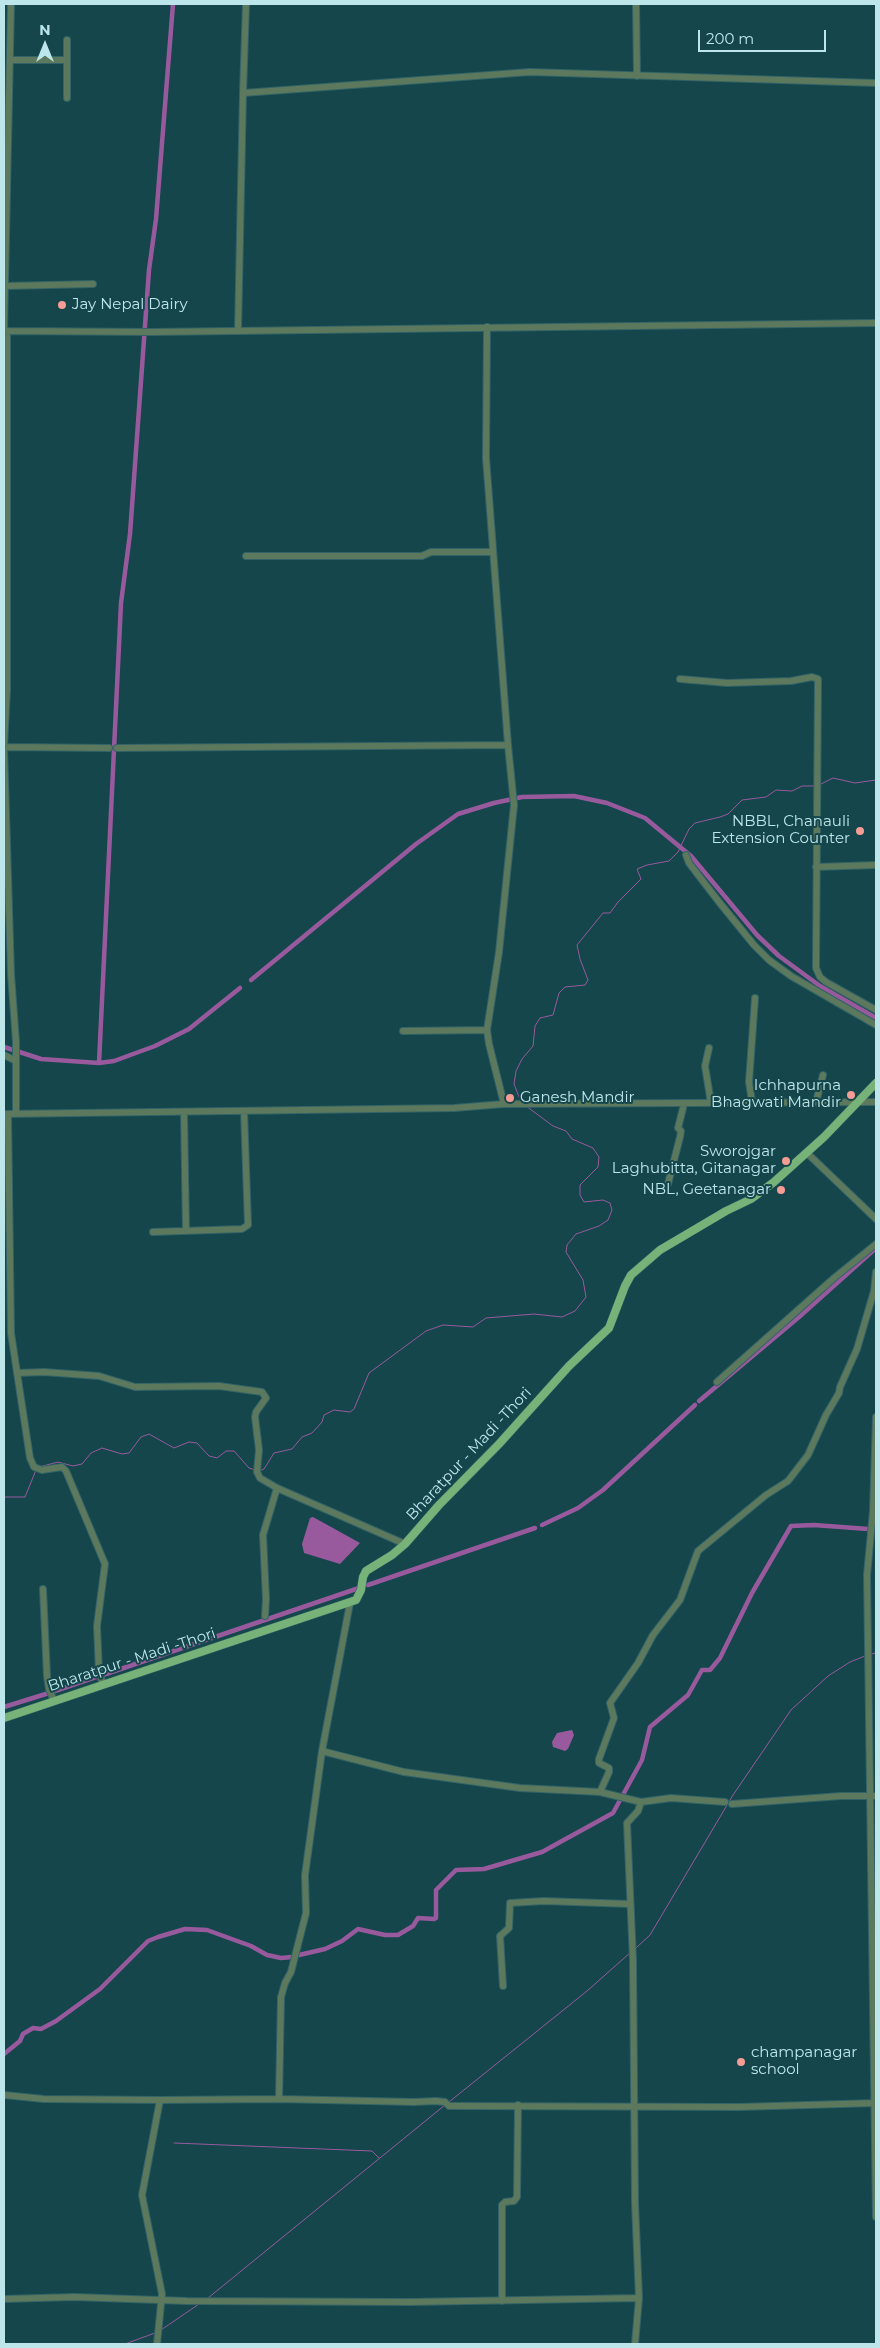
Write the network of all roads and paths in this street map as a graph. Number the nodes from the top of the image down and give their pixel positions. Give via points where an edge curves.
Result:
1 (11, 4) edge
2 (246, 4) edge
3 (636, 4) edge
4 (67, 40) dead end
5 (10, 60) junction
6 (67, 60) junction
7 (637, 76) junction
8 (876, 84) edge
9 (244, 93) junction
10 (67, 98) dead end
11 (93, 284) dead end
12 (5, 286) edge
13 (876, 323) edge
14 (487, 327) junction
15 (238, 330) junction
16 (6, 331) edge
17 (492, 552) junction
18 (246, 556) dead end
19 (680, 680) dead end
20 (5, 689) edge
21 (508, 745) junction
22 (4, 747) edge
23 (109, 748) dead end
24 (117, 748) dead end
25 (686, 855) dead end
26 (876, 865) edge
27 (816, 867) junction
28 (755, 998) dead end
29 (876, 1010) edge
30 (876, 1025) edge
31 (487, 1030) junction
32 (403, 1031) dead end
33 (709, 1048) dead end
34 (4, 1054) edge
35 (16, 1059) junction
36 (823, 1075) dead end
37 (876, 1082) edge
38 (752, 1102) junction
39 (816, 1102) junction
40 (856, 1102) junction
41 (876, 1102) edge
42 (711, 1103) junction
43 (504, 1104) junction
44 (684, 1104) junction
45 (244, 1111) junction
46 (184, 1112) junction
47 (6, 1114) edge
48 (16, 1114) junction
49 (807, 1153) junction
50 (668, 1184) dead end
51 (876, 1219) edge
52 (186, 1231) junction
53 (153, 1232) dead end
54 (876, 1244) edge
55 (876, 1272) edge
56 (17, 1373) junction
57 (717, 1382) dead end
58 (876, 1417) edge
59 (277, 1488) junction
60 (405, 1544) junction
61 (43, 1589) dead end
62 (350, 1603) junction
63 (265, 1616) dead end
64 (103, 1684) junction
65 (54, 1701) junction
66 (4, 1718) edge
67 (322, 1750) junction
68 (600, 1792) junction
69 (873, 1796) edge
70 (641, 1802) junction
71 (629, 1904) junction
72 (503, 1986) dead end
73 (4, 2096) edge
74 (279, 2099) junction
75 (160, 2100) junction
76 (876, 2103) edge
77 (518, 2105) junction
78 (634, 2107) junction
79 (876, 2217) edge
80 (639, 2298) junction
81 (4, 2299) edge
82 (162, 2299) junction
83 (502, 2301) junction
84 (157, 2344) edge
85 (635, 2344) edge

1 - 5 street
2 - 9 street
3 - 7 street
4 - 6 street
5 - 6 street
5 - 12 street
6 - 10 street
7 - 8 street
7 - 9 street via 530,72
9 - 15 street
11 - 12 street
12 - 16 street
13 - 14 street
14 - 15 street
14 - 17 street via 486,458
15 - 16 street
16 - 20 street
17 - 18 street via 431,552 422,556
17 - 21 street
19 - 27 street via 727,683 818,679
20 - 22 street
21 - 24 street
21 - 31 street via 514,798 499,952
22 - 23 street
22 - 35 street
25 - 30 street via 718,902 769,960
26 - 27 street
27 - 29 street via 817,973 826,982
28 - 38 street via 749,1082
31 - 32 street
31 - 43 street
33 - 42 street via 705,1066
34 - 35 street
35 - 48 street
36 - 39 street
37 - 40 main road, Bharatpur - Madi -Thori
38 - 39 street
38 - 42 street
39 - 40 street
40 - 41 street
40 - 49 main road, Bharatpur - Madi -Thori
42 - 44 street
43 - 44 street
43 - 45 street via 454,1108
44 - 50 street via 678,1128 680,1137
45 - 46 street
45 - 52 street via 248,1225 242,1229
46 - 48 street
46 - 52 street
47 - 48 street
47 - 56 street via 11,1333
49 - 51 street
49 - 60 main road, Bharatpur - Madi -Thori via 761,1193 660,1250 631,1275 609,1328 569,1366
52 - 53 street
54 - 57 street
55 - 68 street via 874,1292 857,1349 808,1455 788,1481 698,1551 680,1600 653,1635 610,1703 614,1718 599,1760 609,1768 609,1772
56 - 59 street via 98,1376 135,1387 219,1386 262,1392 266,1398 255,1417 260,1450 257,1468 260,1478
56 - 64 street via 30,1458 34,1466 42,1470 62,1467 66,1471 105,1564 97,1626 99,1672
58 - 69 street via 867,1575
59 - 60 street
59 - 63 street via 264,1535
60 - 62 main road, Bharatpur - Madi -Thori via 366,1571 359,1596
61 - 65 street via 48,1689
62 - 64 main road, Bharatpur - Madi -Thori
62 - 67 street
64 - 65 main road, Bharatpur - Madi -Thori
65 - 66 main road, Bharatpur - Madi -Thori
67 - 68 street via 404,1772 520,1788
67 - 74 street via 306,1875 306,1913 281,1997
68 - 70 street
69 - 70 street via 729,1803 671,1798
69 - 76 street
70 - 71 street via 627,1823
71 - 72 street via 510,1903 509,1928 500,1936
71 - 78 street via 633,1960
73 - 75 street
74 - 75 street
74 - 77 street
75 - 82 street via 142,2195
76 - 78 street
76 - 79 street
77 - 78 street
77 - 83 street via 517,2197 514,2201 504,2202 502,2210
78 - 80 street
80 - 83 street
80 - 85 street
81 - 82 street
82 - 83 street
82 - 84 street

